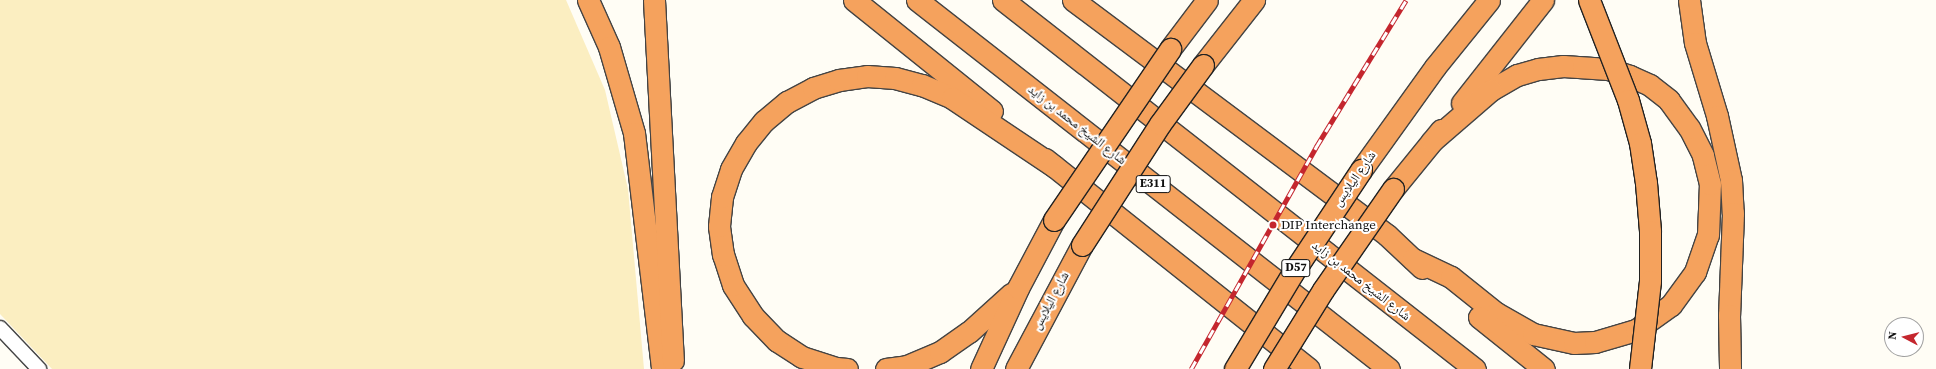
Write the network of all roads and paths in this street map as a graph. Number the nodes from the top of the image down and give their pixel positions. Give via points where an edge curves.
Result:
1 (588, 0) edge
2 (654, 0) edge
3 (854, 0) edge
4 (917, 0) edge
5 (1003, 0) edge
6 (1073, 0) edge
7 (1092, 0) edge
8 (1207, 0) edge
9 (1254, 0) edge
10 (1489, 0) edge
11 (1543, 0) edge
12 (1588, 0) edge
13 (1689, 0) edge
14 (1138, 50) junction
15 (1432, 141) junction
16 (1055, 168) junction
17 (1413, 259) junction
18 (1018, 288) junction
19 (0, 328) edge
20 (39, 369) edge
21 (662, 369) edge
22 (674, 369) edge
23 (847, 369) edge
24 (886, 369) edge
25 (981, 369) edge
26 (1016, 369) edge
27 (1235, 369) edge
28 (1274, 369) edge
29 (1309, 369) edge
30 (1389, 369) edge
31 (1475, 369) edge
32 (1544, 369) edge
33 (1640, 369) edge
34 (1730, 369) edge

1 - 21 highway via 609,47 634,133
2 - 22 highway
3 - 16 highway via 973,94
4 - 30 highway, شارع الشيخ محمد بن زايد / E311
5 - 31 highway, شارع الشيخ محمد بن زايد
6 - 14 highway
7 - 14 highway via 1119,26
8 - 18 highway, bridge via 1170,49 1054,220
9 - 26 highway, شارع اليلايس, bridge via 1160,124 1082,245
10 - 27 highway, شارع اليلايس / D57, bridge via 1436,67 1361,170 1292,274
11 - 15 highway
12 - 33 highway, bridge via 1628,100 1640,143 1646,183 1650,281
13 - 34 highway via 1695,43 1717,116 1731,180 1733,219 1728,315
14 - 17 highway via 1387,235
15 - 17 highway via 1491,90 1517,75 1563,66 1608,69 1630,76 1650,85 1669,100 1689,128 1703,155 1710,184 1708,235 1695,272 1671,305 1636,330 1595,342 1574,343 1532,334 1502,317 1451,277
15 - 28 highway, bridge via 1393,189 1323,290
16 - 23 highway via 952,98 922,85 895,78 867,76 839,80 813,88 787,102 764,121 742,149 731,169 722,197 718,226 723,255 733,285 753,316 777,341 802,356 836,368
16 - 29 highway
17 - 32 highway via 1455,297
18 - 24 highway via 969,332 940,352 907,366
18 - 25 highway
19 - 20 street

